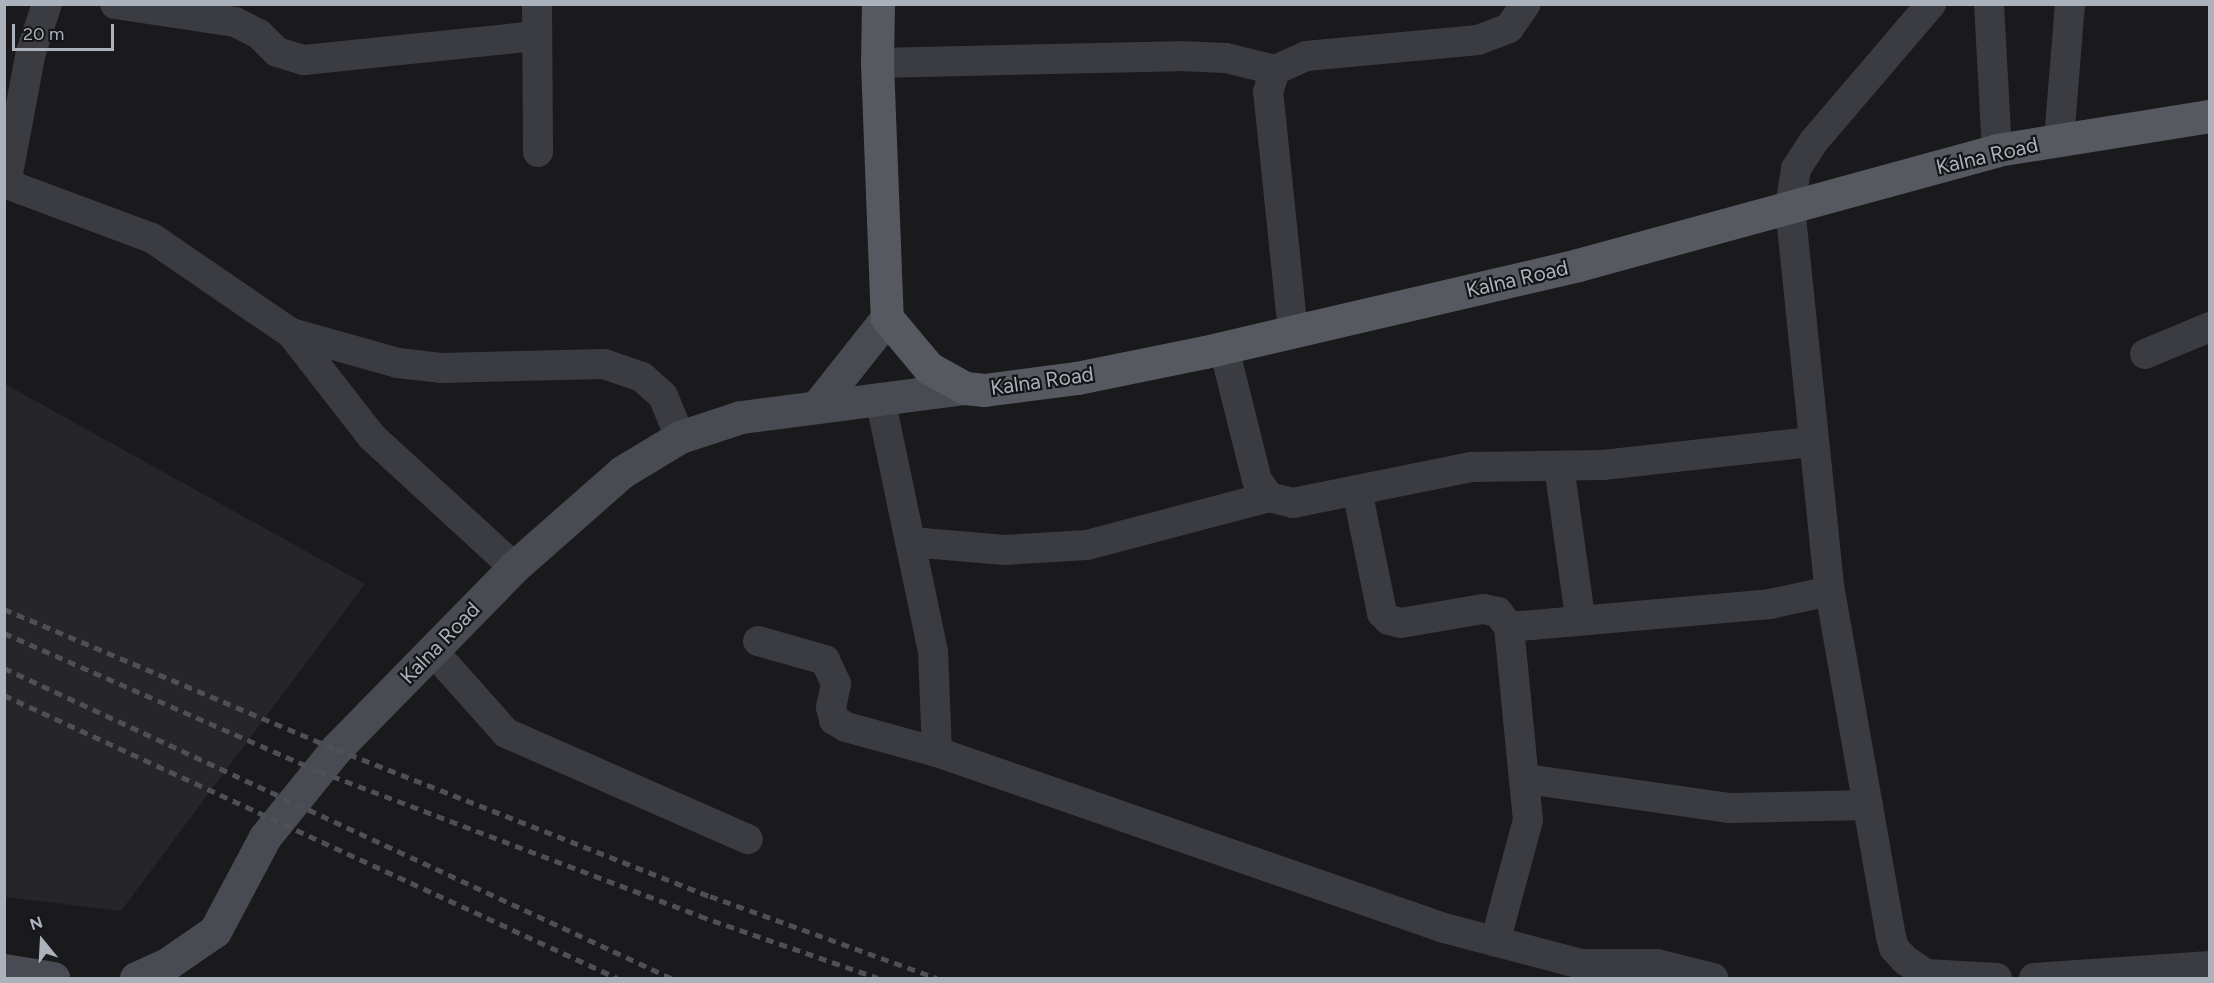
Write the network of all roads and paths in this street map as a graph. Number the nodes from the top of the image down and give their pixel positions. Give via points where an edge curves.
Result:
1 (47, 4) edge
2 (116, 4) edge
3 (537, 4) edge
4 (878, 4) edge
5 (1526, 4) edge
6 (1931, 4) edge
7 (1989, 4) edge
8 (2070, 4) edge
9 (537, 36) junction
10 (877, 63) junction
11 (1275, 70) junction
12 (2210, 116) edge
13 (2059, 140) junction
14 (1997, 150) junction
15 (538, 152) dead end
16 (5, 183) edge
17 (1791, 207) junction
18 (886, 318) junction
19 (2210, 327) edge
20 (1293, 332) junction
21 (291, 333) junction
22 (1224, 348) junction
23 (2145, 354) dead end
24 (965, 388) junction
25 (880, 398) junction
26 (818, 405) junction
27 (680, 437) junction
28 (1813, 442) junction
29 (1559, 466) junction
30 (1357, 490) junction
31 (1269, 497) junction
32 (911, 542) junction
33 (514, 567) junction
34 (1830, 591) junction
35 (1580, 618) junction
36 (1509, 627) junction
37 (758, 640) dead end
38 (433, 651) junction
39 (937, 752) junction
40 (1526, 779) junction
41 (1868, 805) junction
42 (748, 840) dead end
43 (1495, 942) junction
44 (2210, 966) edge
45 (1904, 969) edge
46 (4, 970) edge
47 (53, 978) edge
48 (136, 978) edge
49 (1713, 978) edge
50 (1997, 978) edge
51 (2034, 978) edge

1 - 16 street via 32,52
2 - 9 street via 235,22 259,34 277,52 304,60
3 - 9 street
4 - 10 main road
5 - 11 street via 1509,28 1478,40 1306,56
6 - 17 street via 1814,141 1796,170
7 - 14 street
8 - 13 street
9 - 15 street
10 - 11 street via 1179,56 1226,58
10 - 18 main road
11 - 20 street via 1268,92
12 - 13 main road, Kalna Road
13 - 14 main road, Kalna Road
14 - 17 main road, Kalna Road
16 - 21 street via 152,238
17 - 20 main road, Kalna Road via 1578,265
17 - 28 street
18 - 24 main road via 929,368
18 - 26 street
19 - 23 street
20 - 22 main road, Kalna Road
21 - 27 street via 398,363 441,368 604,364 642,377 663,396
21 - 33 street via 372,437
22 - 24 main road, Kalna Road via 1077,378 984,390
22 - 31 street via 1257,480
24 - 25 street, Kalna Road
25 - 26 street, Kalna Road
25 - 32 street
26 - 27 street, Kalna Road via 741,417
27 - 33 street, Kalna Road via 622,471
28 - 29 street
28 - 34 street
29 - 30 street via 1472,467
29 - 35 street
30 - 31 street via 1293,503
30 - 36 street via 1382,613 1389,620 1401,623 1483,609 1498,612
31 - 32 street via 1088,545 1005,550
32 - 39 street via 933,651
33 - 38 street, Kalna Road
34 - 35 street via 1758,605
34 - 41 street
35 - 36 street
36 - 40 street
37 - 39 street via 825,660 836,684 831,707 834,720 846,727
38 - 42 street via 506,733
38 - 48 street, Kalna Road via 336,749 265,837 214,931 167,964
39 - 43 street via 1433,925
40 - 41 street via 1730,808
40 - 43 street via 1526,838
41 - 45 street via 1891,937
43 - 49 street via 1581,964 1657,964
44 - 51 street
45 - 50 street
46 - 47 street

